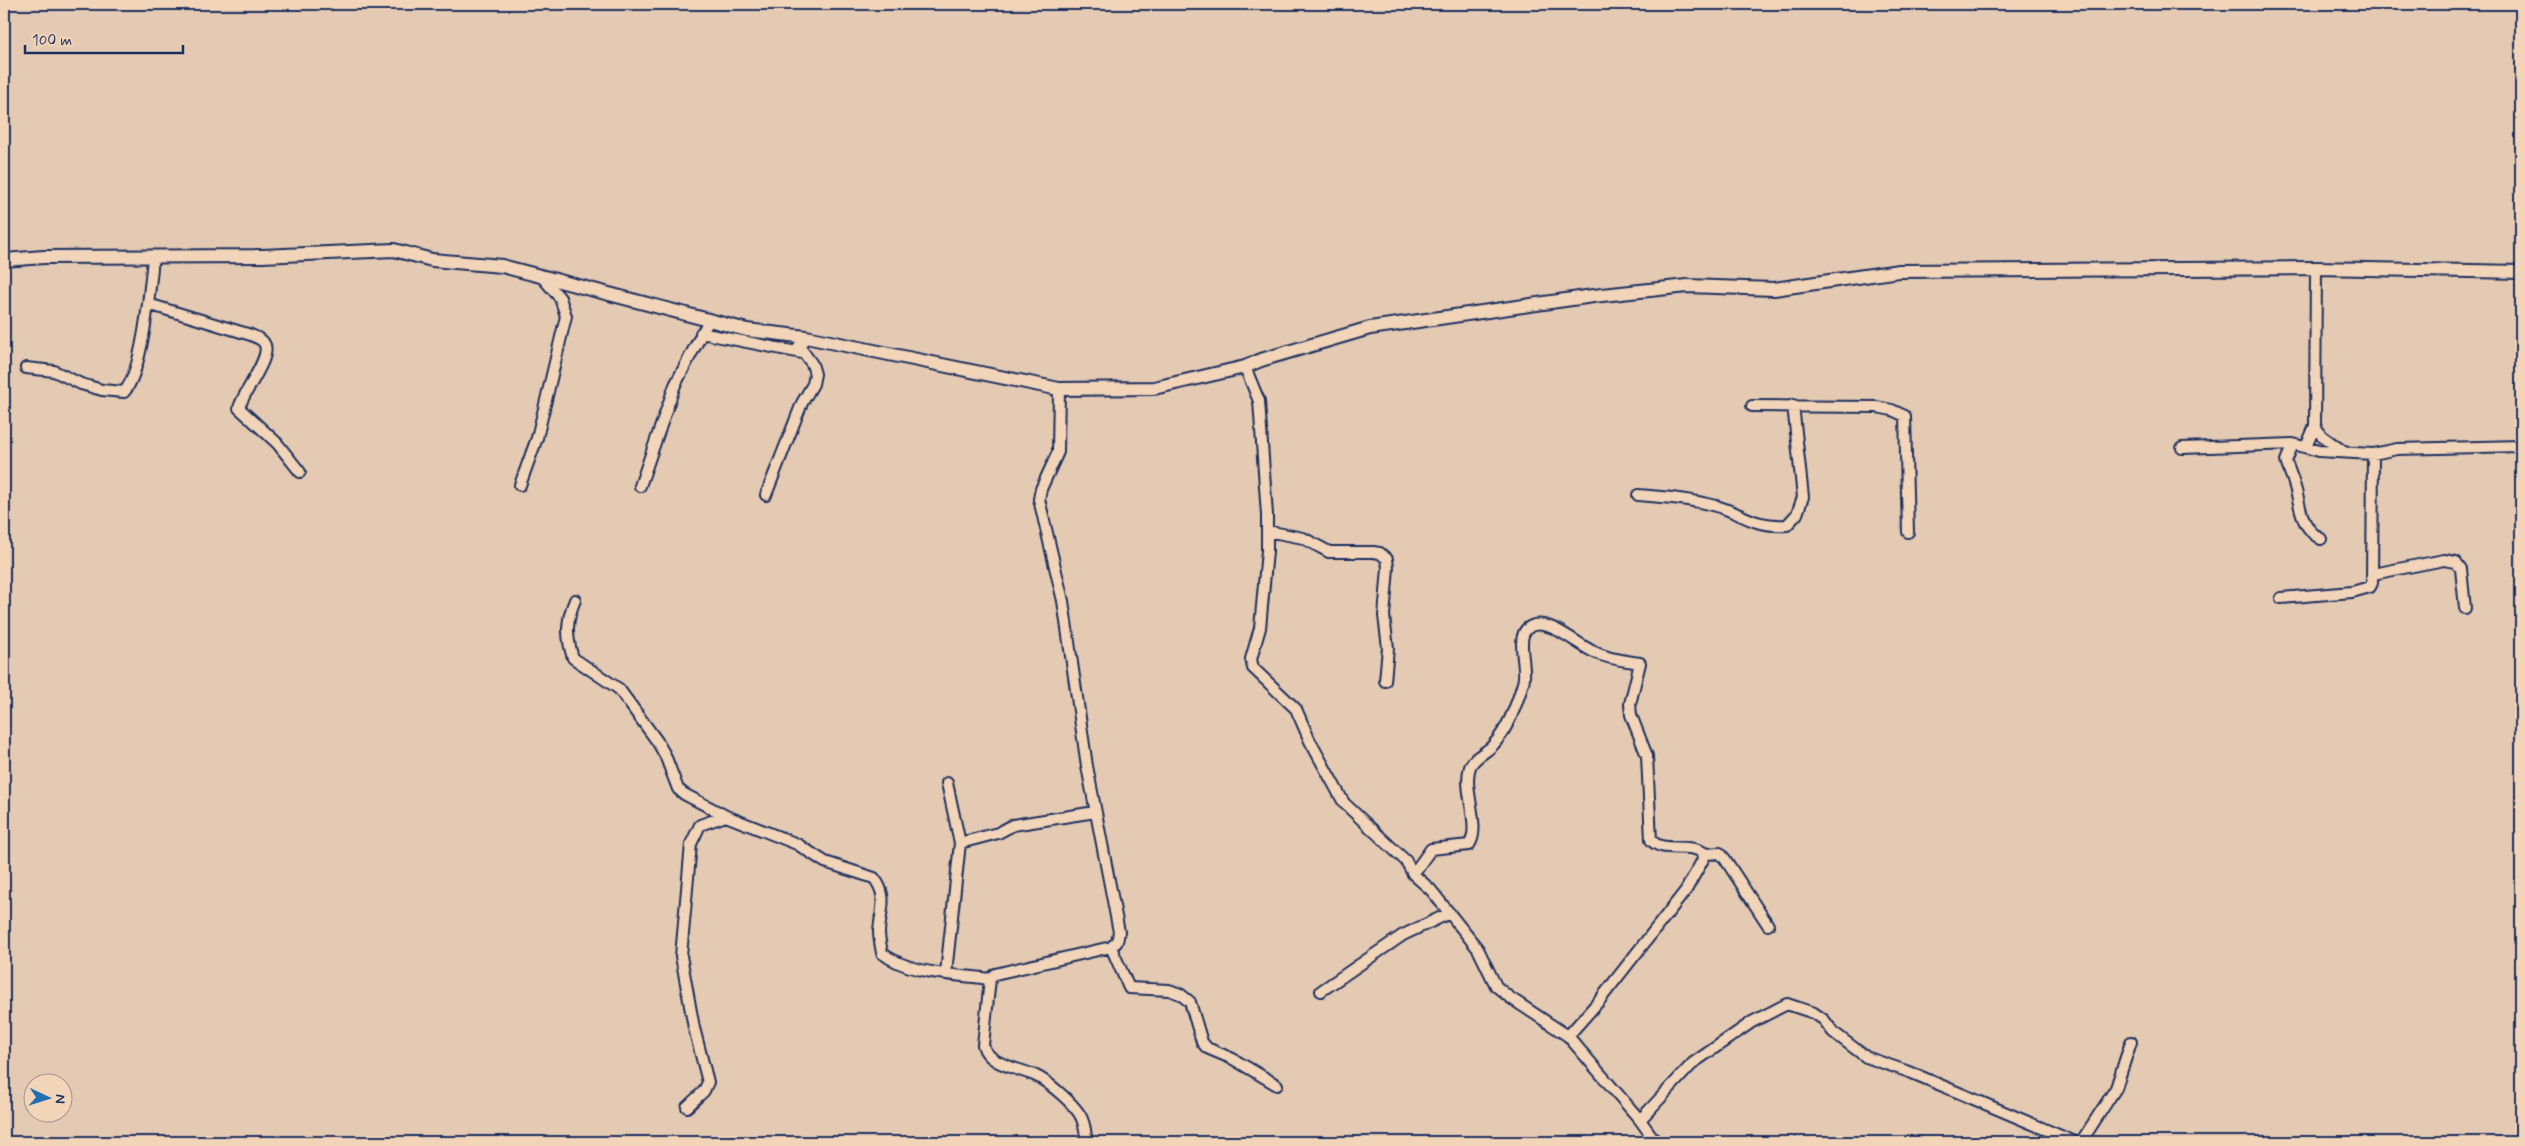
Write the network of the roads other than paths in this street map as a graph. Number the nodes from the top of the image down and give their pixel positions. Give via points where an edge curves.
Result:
1 (153, 258) junction
2 (4, 260) edge
3 (2316, 268) junction
4 (2521, 272) edge
5 (542, 277) junction
6 (148, 304) junction
7 (709, 320) junction
8 (702, 334) junction
9 (806, 337) junction
10 (802, 353) junction
11 (1246, 367) junction
12 (26, 368) dead end
13 (1059, 389) junction
14 (1793, 405) junction
15 (1752, 406) dead end
16 (2315, 426) junction
17 (2293, 444) junction
18 (2521, 446) edge
19 (2306, 447) junction
20 (2182, 448) dead end
21 (2344, 452) junction
22 (2373, 454) junction
23 (300, 472) dead end
24 (520, 485) dead end
25 (640, 486) dead end
26 (766, 495) dead end
27 (1638, 495) dead end
28 (1267, 531) junction
29 (1908, 532) dead end
30 (2321, 539) dead end
31 (2373, 574) junction
32 (2281, 598) dead end
33 (575, 600) dead end
34 (2465, 608) dead end
35 (1385, 680) dead end
36 (946, 782) dead end
37 (1095, 812) junction
38 (726, 816) junction
39 (960, 843) junction
40 (1706, 854) junction
41 (1413, 874) junction
42 (1450, 913) junction
43 (1768, 925) dead end
44 (1111, 947) junction
45 (946, 973) junction
46 (990, 979) junction
47 (1321, 991) dead end
48 (1568, 1036) junction
49 (2131, 1042) dead end
50 (1277, 1085) dead end
51 (686, 1107) dead end
52 (1640, 1120) junction
53 (1086, 1142) edge
54 (1656, 1142) edge
55 (2075, 1142) edge
56 (2081, 1142) edge

1 - 2 street
1 - 5 street via 394,250 432,260 502,266
1 - 6 street
3 - 4 street
3 - 11 street via 1899,271 1760,290 1681,287 1593,296 1370,328 1279,354
3 - 16 street
5 - 7 street
5 - 24 street via 560,298 566,316 537,438
6 - 12 street via 134,370 124,392 81,384 54,371
6 - 23 street via 251,335 264,342 267,350 264,359 241,398 239,408 277,442
7 - 8 street
7 - 9 street via 747,330
8 - 10 street
8 - 25 street via 668,404
9 - 10 street via 799,346
9 - 13 street
10 - 26 street via 812,364 813,384
11 - 13 street via 1154,388
11 - 28 street via 1258,401
13 - 37 street via 1058,452 1039,500 1063,601
14 - 15 street
14 - 27 street via 1802,496 1797,514 1787,525 1750,522 1716,506 1684,499
14 - 29 street via 1877,407 1905,416
16 - 19 street
16 - 21 street via 2322,436
17 - 19 street
17 - 20 street
17 - 30 street via 2286,461 2306,526
18 - 22 street via 2406,448
19 - 21 street
21 - 22 street
22 - 31 street
28 - 35 street via 1303,538 1329,552 1373,552 1387,559
28 - 41 street via 1260,628 1251,660 1253,668 1296,709 1344,803 1406,860
31 - 32 street via 2370,587 2352,592
31 - 34 street via 2412,565 2456,562 2461,569
33 - 38 street via 566,632 576,663 619,689 665,755 678,789
36 - 39 street
37 - 39 street via 1013,825
37 - 44 street via 1119,932 1117,942
38 - 45 street via 796,844 825,862 874,878 880,885 884,902 879,934 882,952 893,961
38 - 51 street via 700,825 691,844 688,863 681,956 708,1082 704,1091
39 - 45 street
40 - 41 street via 1698,848 1662,847 1651,840 1647,756 1630,704 1640,662 1612,659 1562,633 1535,625 1526,629 1521,640 1525,680 1504,732 1470,767 1468,792 1473,840 1469,845 1431,849
40 - 43 street via 1720,853
40 - 48 street via 1686,890
41 - 42 street
42 - 47 street via 1403,935
42 - 48 street via 1478,949 1496,986
44 - 46 street via 1002,971
44 - 50 street via 1129,988 1169,990 1180,994 1190,1002 1202,1042 1207,1048
45 - 46 street
46 - 53 street via 984,1018 985,1052 1010,1067 1043,1080 1082,1119
48 - 52 street
49 - 56 street via 2116,1088
52 - 54 street
52 - 55 street via 1693,1063 1752,1022 1787,1004 1814,1013 1866,1057 1912,1073

